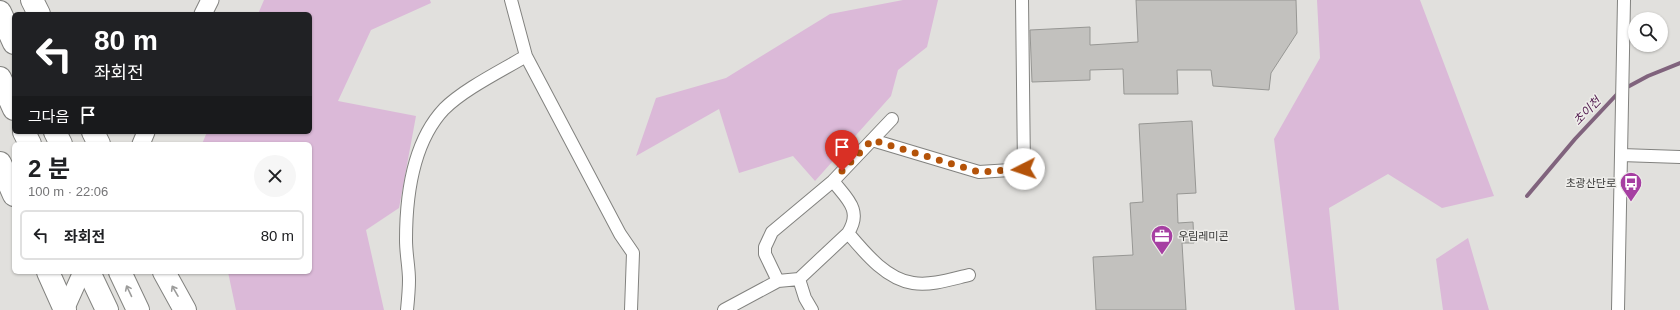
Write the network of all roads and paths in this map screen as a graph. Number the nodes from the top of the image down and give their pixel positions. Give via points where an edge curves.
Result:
1 (32, 0) edge
2 (210, 0) edge
3 (511, 0) edge
4 (1022, 0) edge
5 (1624, 0) edge
6 (0, 12) edge
7 (38, 12) edge
8 (204, 12) edge
9 (12, 39) edge
10 (526, 56) junction
11 (0, 78) edge
12 (12, 105) edge
13 (892, 119) dead end
14 (872, 140) junction
15 (1621, 155) junction
16 (1680, 156) edge
17 (832, 181) junction
18 (848, 233) junction
19 (49, 274) edge
20 (81, 274) edge
21 (90, 274) edge
22 (121, 274) edge
23 (165, 274) edge
24 (969, 275) dead end
25 (799, 279) junction
26 (778, 281) junction
27 (65, 310) edge
28 (107, 310) edge
29 (138, 310) edge
30 (186, 310) edge
31 (407, 310) edge
32 (631, 310) edge
33 (724, 310) edge
34 (812, 310) edge
35 (1618, 310) edge

1 - 7 highway
2 - 8 main road
3 - 10 street
4 - 14 street via 1024,169 979,172
5 - 15 street
6 - 9 highway
10 - 31 street via 460,96 444,109 425,136 415,165 408,206
10 - 32 street via 620,234 633,252
11 - 12 highway
13 - 14 street
14 - 17 street
15 - 16 street
15 - 35 street
17 - 18 street via 850,202 853,210 854,224
17 - 26 street via 772,232 768,239 765,254
18 - 24 street via 875,262 897,278 914,283 937,282
18 - 25 street
19 - 27 highway
20 - 27 main road
21 - 28 highway
29 -> 22 highway
30 -> 23 highway
25 - 26 street
25 - 34 street
26 - 33 street

